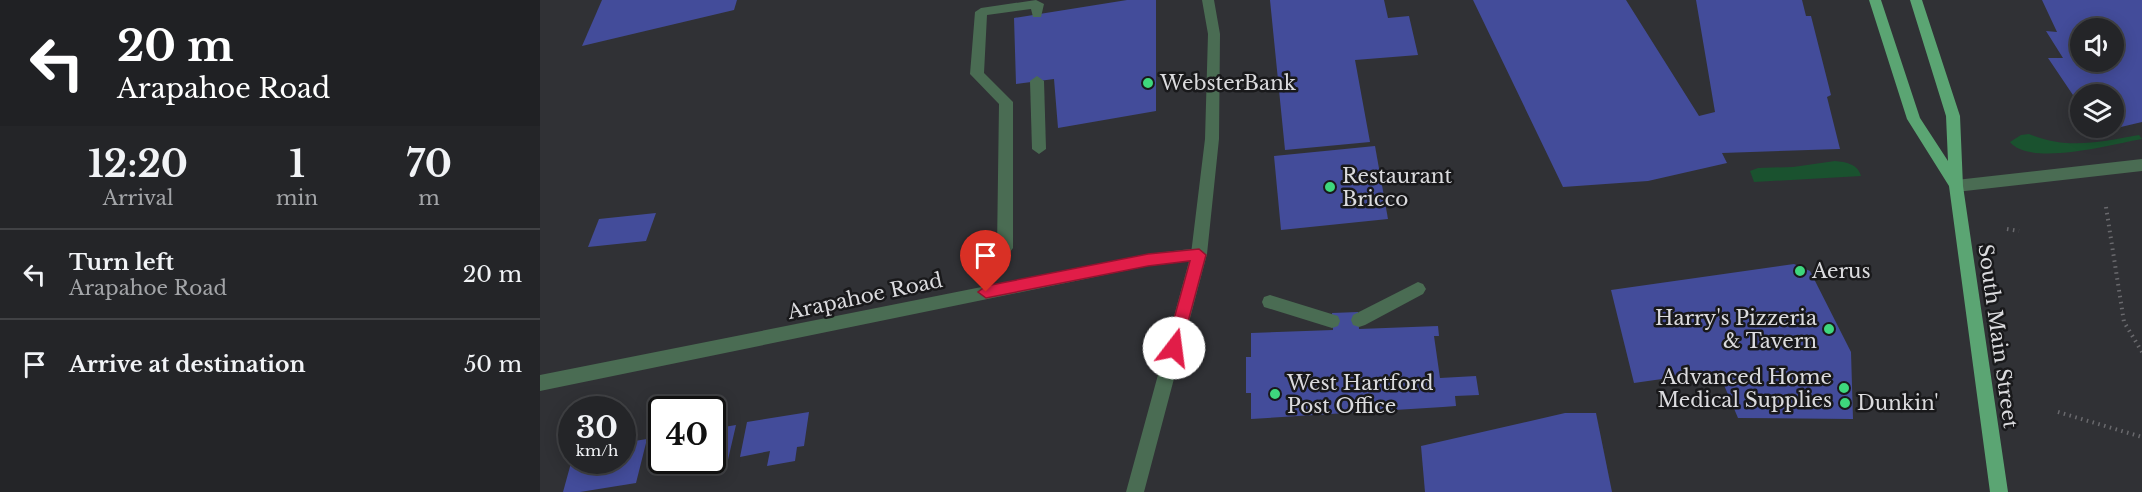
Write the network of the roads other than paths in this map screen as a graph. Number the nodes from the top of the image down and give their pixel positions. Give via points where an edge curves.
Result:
1 (1208, 0) edge
2 (1875, 0) edge
3 (1916, 0) edge
4 (1021, 3) edge
5 (1037, 9) dead end
6 (1037, 81) dead end
7 (1039, 149) dead end
8 (2142, 165) edge
9 (1956, 186) junction
10 (1005, 248) dead end
11 (1199, 255) junction
12 (1418, 288) dead end
13 (1270, 302) dead end
14 (1359, 320) dead end
15 (1332, 321) dead end
16 (540, 383) edge
17 (1135, 492) edge
18 (1999, 492) edge

1 - 11 street via 1214,34 1212,139
2 - 9 main road, South Main Street via 1914,119
3 - 9 main road, South Main Street via 1953,116
4 - 5 street
4 - 10 street via 981,12 978,75 1006,102
6 - 7 street
8 - 9 street
9 - 18 main road, South Main Street
11 - 16 street, Arapahoe Road via 1063,276
11 - 17 street
12 - 14 street
13 - 15 street

